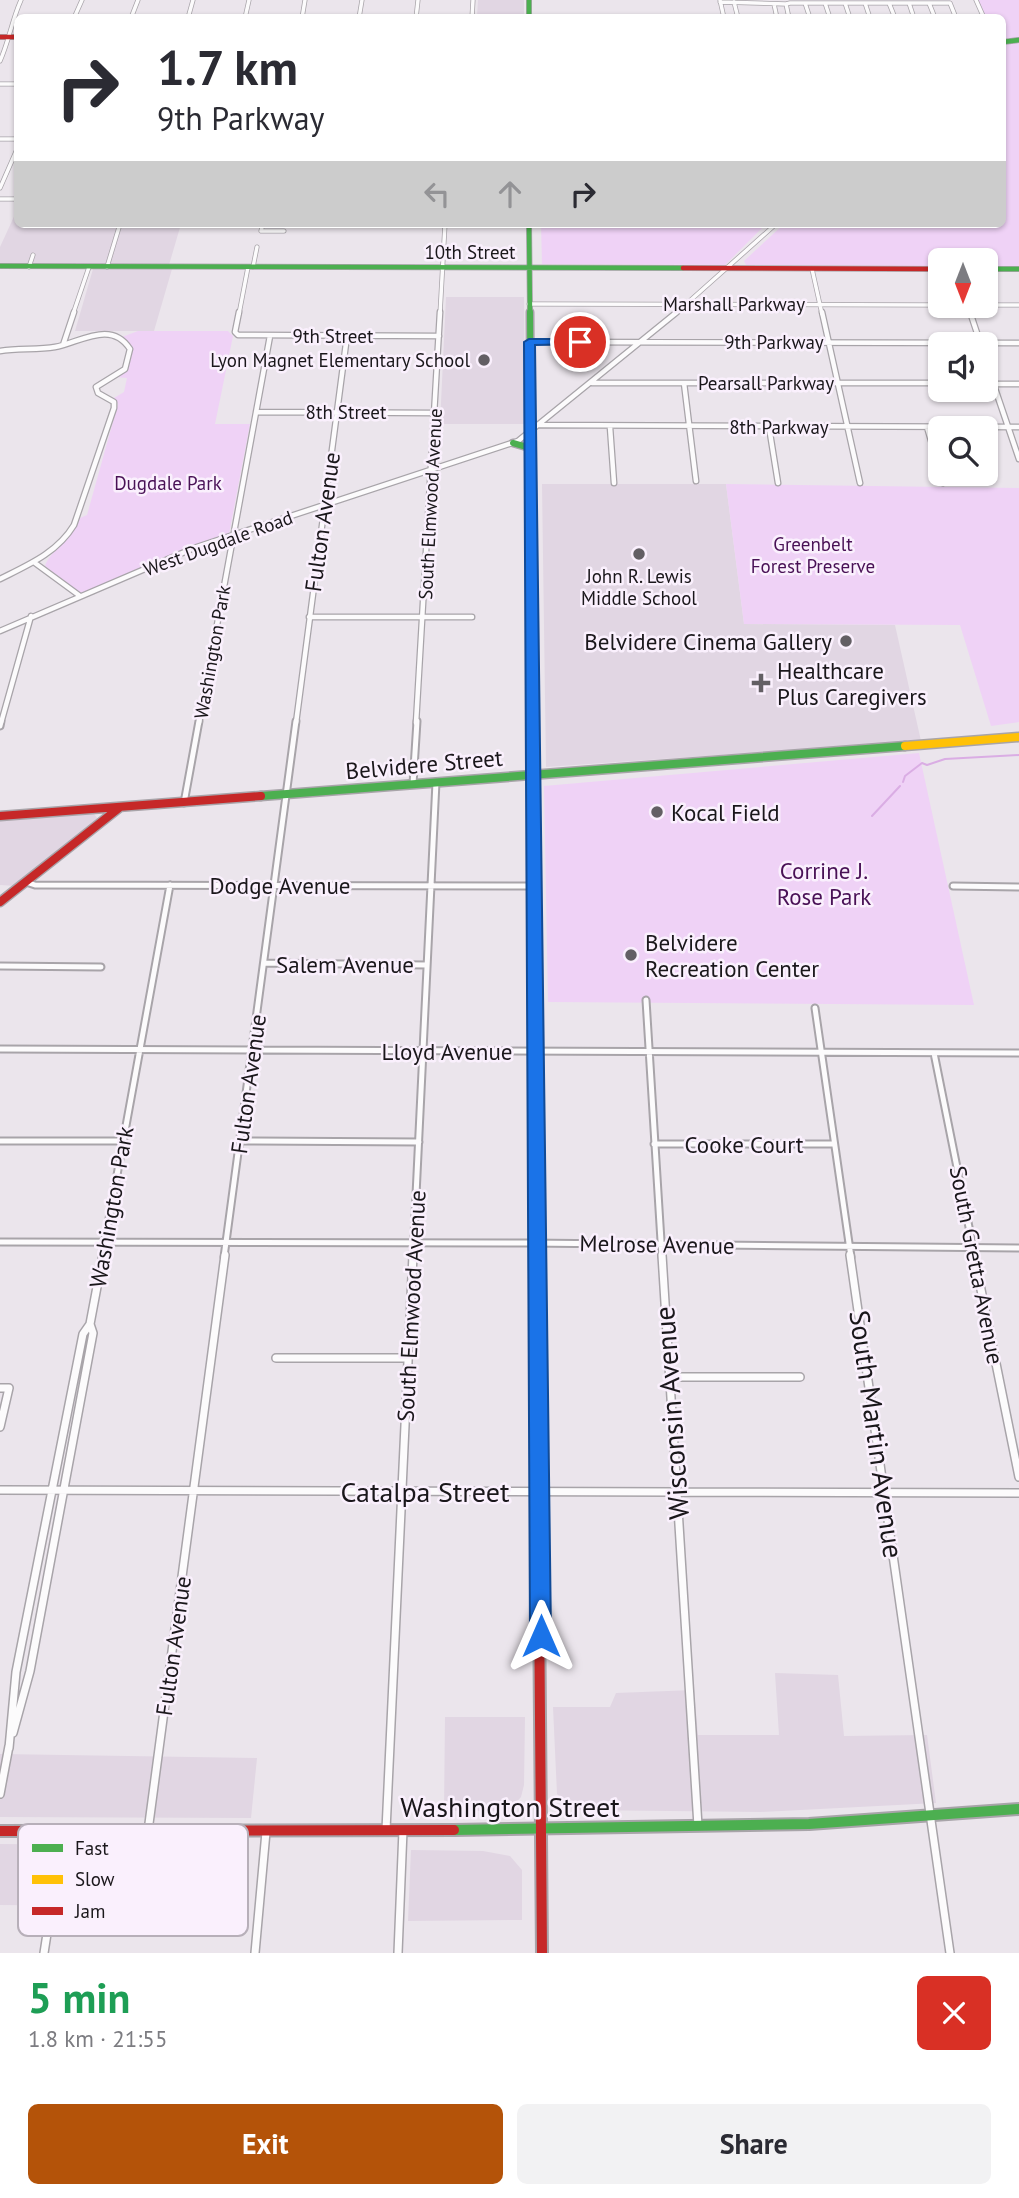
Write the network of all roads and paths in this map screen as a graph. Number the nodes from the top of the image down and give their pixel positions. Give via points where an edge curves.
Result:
1 (720, 1) edge
2 (734, 2) junction
3 (805, 3) junction
4 (825, 3) junction
5 (845, 3) junction
6 (865, 3) junction
7 (889, 3) junction
8 (909, 3) junction
9 (929, 3) junction
10 (774, 4) junction
11 (786, 4) junction
12 (737, 14) edge
13 (776, 14) edge
14 (788, 14) edge
15 (809, 14) edge
16 (829, 14) edge
17 (849, 14) edge
18 (869, 14) edge
19 (893, 14) edge
20 (913, 14) edge
21 (933, 14) edge
22 (954, 14) edge
23 (14, 16) edge
24 (9, 37) edge
25 (0, 61) edge
26 (14, 157) edge
27 (0, 188) edge
28 (119, 228) edge
29 (262, 228) edge
30 (445, 228) edge
31 (529, 228) edge
32 (772, 228) edge
33 (284, 231) dead end
34 (257, 247) dead end
35 (33, 255) dead end
36 (0, 267) edge
37 (29, 267) junction
38 (89, 267) junction
39 (107, 267) junction
40 (250, 267) junction
41 (443, 268) junction
42 (529, 268) junction
43 (729, 269) junction
44 (812, 269) junction
45 (928, 269) edge
46 (998, 269) edge
47 (1019, 270) edge
48 (529, 304) junction
49 (687, 304) junction
50 (820, 304) junction
51 (928, 305) edge
52 (998, 305) edge
53 (1019, 305) edge
54 (270, 336) junction
55 (347, 336) junction
56 (439, 336) junction
57 (529, 342) junction
58 (641, 342) junction
59 (828, 342) junction
60 (928, 343) edge
61 (1019, 343) edge
62 (998, 344) edge
63 (63, 345) junction
64 (0, 351) edge
65 (592, 383) junction
66 (684, 383) junction
67 (837, 383) junction
68 (928, 383) edge
69 (998, 384) edge
70 (1019, 384) edge
71 (998, 395) edge
72 (256, 412) junction
73 (337, 412) junction
74 (435, 413) junction
75 (539, 425) junction
76 (610, 427) junction
77 (689, 427) junction
78 (769, 427) junction
79 (847, 427) junction
80 (927, 427) junction
81 (1009, 427) junction
82 (1019, 427) edge
83 (928, 431) edge
84 (530, 433) junction
85 (513, 443) junction
86 (530, 448) junction
87 (1019, 459) edge
88 (432, 470) junction
89 (696, 481) dead end
90 (614, 483) dead end
91 (778, 483) dead end
92 (860, 483) dead end
93 (324, 505) junction
94 (234, 535) junction
95 (35, 563) junction
96 (0, 579) edge
97 (80, 596) junction
98 (31, 616) junction
99 (309, 617) junction
100 (423, 617) junction
101 (472, 617) dead end
102 (0, 631) edge
103 (0, 726) edge
104 (1019, 737) edge
105 (532, 774) junction
106 (436, 782) junction
107 (413, 784) junction
108 (286, 795) junction
109 (184, 803) junction
110 (120, 807) junction
111 (0, 816) edge
112 (26, 882) junction
113 (170, 884) junction
114 (274, 885) junction
115 (431, 886) junction
116 (534, 886) junction
117 (953, 886) dead end
118 (1019, 887) edge
119 (0, 902) edge
120 (264, 963) junction
121 (427, 965) junction
122 (0, 966) edge
123 (100, 967) dead end
124 (646, 1000) dead end
125 (815, 1008) dead end
126 (0, 1049) edge
127 (140, 1050) junction
128 (252, 1050) junction
129 (423, 1051) junction
130 (536, 1052) junction
131 (649, 1052) junction
132 (821, 1052) junction
133 (934, 1053) junction
134 (1019, 1053) edge
135 (0, 1141) edge
136 (124, 1141) junction
137 (240, 1141) junction
138 (419, 1142) junction
139 (654, 1143) junction
140 (834, 1143) junction
141 (0, 1242) edge
142 (105, 1242) junction
143 (227, 1242) junction
144 (414, 1243) junction
145 (538, 1243) junction
146 (660, 1244) junction
147 (849, 1246) junction
148 (973, 1248) junction
149 (1019, 1248) edge
150 (90, 1324) junction
151 (276, 1358) dead end
152 (408, 1358) junction
153 (669, 1377) junction
154 (800, 1377) dead end
155 (0, 1388) edge
156 (0, 1427) edge
157 (1019, 1477) edge
158 (0, 1490) edge
159 (53, 1490) junction
160 (63, 1490) junction
161 (194, 1490) junction
162 (402, 1491) junction
163 (540, 1491) junction
164 (676, 1492) junction
165 (885, 1492) junction
166 (1019, 1493) edge
167 (9, 1748) junction
168 (0, 1794) edge
169 (1019, 1809) edge
170 (932, 1815) junction
171 (149, 1824) edge
172 (698, 1826) junction
173 (386, 1830) junction
174 (403, 1830) junction
175 (542, 1830) junction
176 (0, 1831) edge
177 (18, 1831) edge
178 (248, 1832) edge
179 (266, 1832) junction
180 (255, 1953) edge
181 (398, 1953) edge
182 (542, 1953) edge
183 (950, 1953) edge

1 - 2 street
2 - 10 street
2 - 12 street
3 - 4 street
3 - 11 street
3 - 15 street
4 - 5 street
4 - 16 street
5 - 6 street
5 - 17 street
6 - 7 street
6 - 18 street
7 - 8 street
7 - 19 street
8 - 9 street
8 - 20 street
9 - 21 street
9 - 22 street via 950,3
10 - 11 street
10 - 13 street
11 - 14 street
23 - 24 street
24 - 25 street
26 - 27 street
28 - 39 street
29 - 33 street
30 - 41 street, South Elmwood Avenue
31 - 42 main road
32 - 43 street, West Dugdale Road
34 - 40 street
35 - 37 street
36 - 37 main road, 10th Street
37 - 38 main road, 10th Street
38 - 39 main road, 10th Street
38 - 63 street
39 - 40 main road, 10th Street
40 - 41 main road, 10th Street
40 - 54 street, 9th Street via 235,332
41 - 42 main road, 10th Street
41 - 56 street, South Elmwood Avenue
42 - 43 main road, 10th Street
42 - 48 main road
43 - 44 main road, 10th Street
43 - 49 street, West Dugdale Road
44 - 45 main road, 10th Street
44 - 50 street
46 - 47 main road
48 - 49 street, Marshall Parkway
48 - 57 main road
49 - 50 street, Marshall Parkway
49 - 58 street, West Dugdale Road
50 - 51 street, Marshall Parkway
50 - 59 street
52 - 53 street
54 - 55 street, 9th Street
54 - 72 street, Washington Park
55 - 56 street, 9th Street
55 - 73 street, Fulton Avenue
56 - 74 street, South Elmwood Avenue
57 - 58 street, 9th Parkway
57 - 84 main road
58 - 59 street, 9th Parkway
58 - 65 street, West Dugdale Road
59 - 60 street, 9th Parkway
59 - 67 street
61 - 62 street, 9th Parkway
63 - 64 street
63 - 95 street via 78,337 110,336 125,341 130,349 125,369 96,387 114,402 114,408 74,525 57,547
65 - 66 street, Pearsall Parkway
65 - 75 street, West Dugdale Road
66 - 67 street, Pearsall Parkway
66 - 77 street
67 - 68 street, Pearsall Parkway
67 - 79 street
69 - 70 street
71 - 81 street
72 - 73 street, 8th Street
72 - 94 street, Washington Park
73 - 74 street, 8th Street
73 - 93 street, Fulton Avenue
74 - 88 street, South Elmwood Avenue
75 - 76 street, 8th Parkway
75 - 84 street, West Dugdale Road
76 - 77 street, 8th Parkway
76 - 90 street
77 - 78 street, 8th Parkway
77 - 89 street
78 - 79 street, 8th Parkway
78 - 91 street
79 - 80 street, 8th Parkway
79 - 92 street
80 - 81 street, 8th Parkway
80 - 83 street
81 - 82 street, 8th Parkway
81 - 87 street
84 - 85 street, West Dugdale Road
84 - 86 main road
85 - 86 main road
85 - 88 street, West Dugdale Road
86 - 105 main road
88 - 93 street, West Dugdale Road
88 - 100 street, South Elmwood Avenue
93 - 94 street, West Dugdale Road
93 - 99 street, Fulton Avenue
94 - 97 street, West Dugdale Road
94 - 109 street, Washington Park
95 - 96 street
95 - 97 street
97 - 98 street, West Dugdale Road
98 - 102 street, West Dugdale Road
98 - 103 street
99 - 100 street
99 - 108 street, Fulton Avenue
100 - 101 street
100 - 107 street, South Elmwood Avenue
104 - 105 main road, Belvidere Street
105 - 106 main road, Belvidere Street
105 - 116 main road
106 - 107 main road, Belvidere Street
106 - 115 street, South Elmwood Avenue
107 - 108 main road, Belvidere Street
108 - 109 main road, Belvidere Street
108 - 114 street, Fulton Avenue
109 - 110 main road, Belvidere Street
110 - 111 main road, Belvidere Street
110 - 112 main road
112 - 113 street, Dodge Avenue
112 - 119 main road
113 - 114 street, Dodge Avenue
113 - 127 street, Washington Park
114 - 115 street, Dodge Avenue
114 - 120 street, Fulton Avenue
115 - 116 street, Dodge Avenue
115 - 121 street, South Elmwood Avenue
116 - 130 main road
117 - 118 street
120 - 121 street, Salem Avenue
120 - 128 street, Fulton Avenue
121 - 129 street, South Elmwood Avenue
122 - 123 street
124 - 131 street, Wisconsin Avenue
125 - 132 street, South Martin Avenue
126 - 127 street, Lloyd Avenue
127 - 128 street, Lloyd Avenue
127 - 136 street, Washington Park
128 - 129 street, Lloyd Avenue
128 - 137 street, Fulton Avenue
129 - 130 street, Lloyd Avenue
129 - 138 street, South Elmwood Avenue
130 - 131 street, Lloyd Avenue
130 - 145 main road
131 - 132 street, Lloyd Avenue
131 - 139 street, Wisconsin Avenue
132 - 133 street, Lloyd Avenue
132 - 140 street, South Martin Avenue
133 - 134 street, Lloyd Avenue
133 - 148 street, South Gretta Avenue
135 - 136 street
136 - 142 street, Washington Park
137 - 138 street
137 - 143 street, Fulton Avenue
138 - 144 street, South Elmwood Avenue
139 - 140 street, Cooke Court
139 - 146 street, Wisconsin Avenue
140 - 147 street, South Martin Avenue
141 - 142 street, Melrose Avenue
142 - 143 street, Melrose Avenue
142 - 150 street, Washington Park
143 - 144 street, Melrose Avenue
143 - 161 street, Fulton Avenue
144 - 145 street, Melrose Avenue
144 - 152 street, South Elmwood Avenue
145 - 146 street, Melrose Avenue
145 - 163 main road
146 - 147 street, Melrose Avenue
146 - 153 street, Wisconsin Avenue
147 - 148 street, Melrose Avenue
147 - 165 street, South Martin Avenue
148 - 149 street, Melrose Avenue
148 - 157 street, South Gretta Avenue
150 - 159 street, Washington Park via 83,1334
150 - 160 street, Washington Park via 93,1332
151 - 152 street
152 - 162 street, South Elmwood Avenue
153 - 154 street
153 - 164 street, Wisconsin Avenue
155 - 156 street via 9,1388
158 - 159 street, Catalpa Street
159 - 160 street, Catalpa Street
159 - 167 street, Washington Park via 16,1672
160 - 161 street, Catalpa Street
160 - 167 street, Washington Park via 30,1671
161 - 162 street, Catalpa Street
161 - 171 street, Fulton Avenue
162 - 163 street, Catalpa Street
162 - 173 street, South Elmwood Avenue
163 - 164 street, Catalpa Street
163 - 175 main road
164 - 165 street, Catalpa Street
164 - 172 street, Wisconsin Avenue
165 - 166 street, Catalpa Street
165 - 170 street, South Martin Avenue
167 - 168 street, Washington Park
169 - 170 main road, Washington Street
170 - 172 main road, Washington Street
170 - 183 street, South Martin Avenue
172 - 175 main road, Washington Street
173 - 174 main road, Washington Street
173 - 179 main road, Washington Street
174 - 175 main road, Washington Street
174 - 181 street
175 - 182 main road
176 - 177 main road, Washington Street
178 - 179 main road, Washington Street
179 - 180 street

